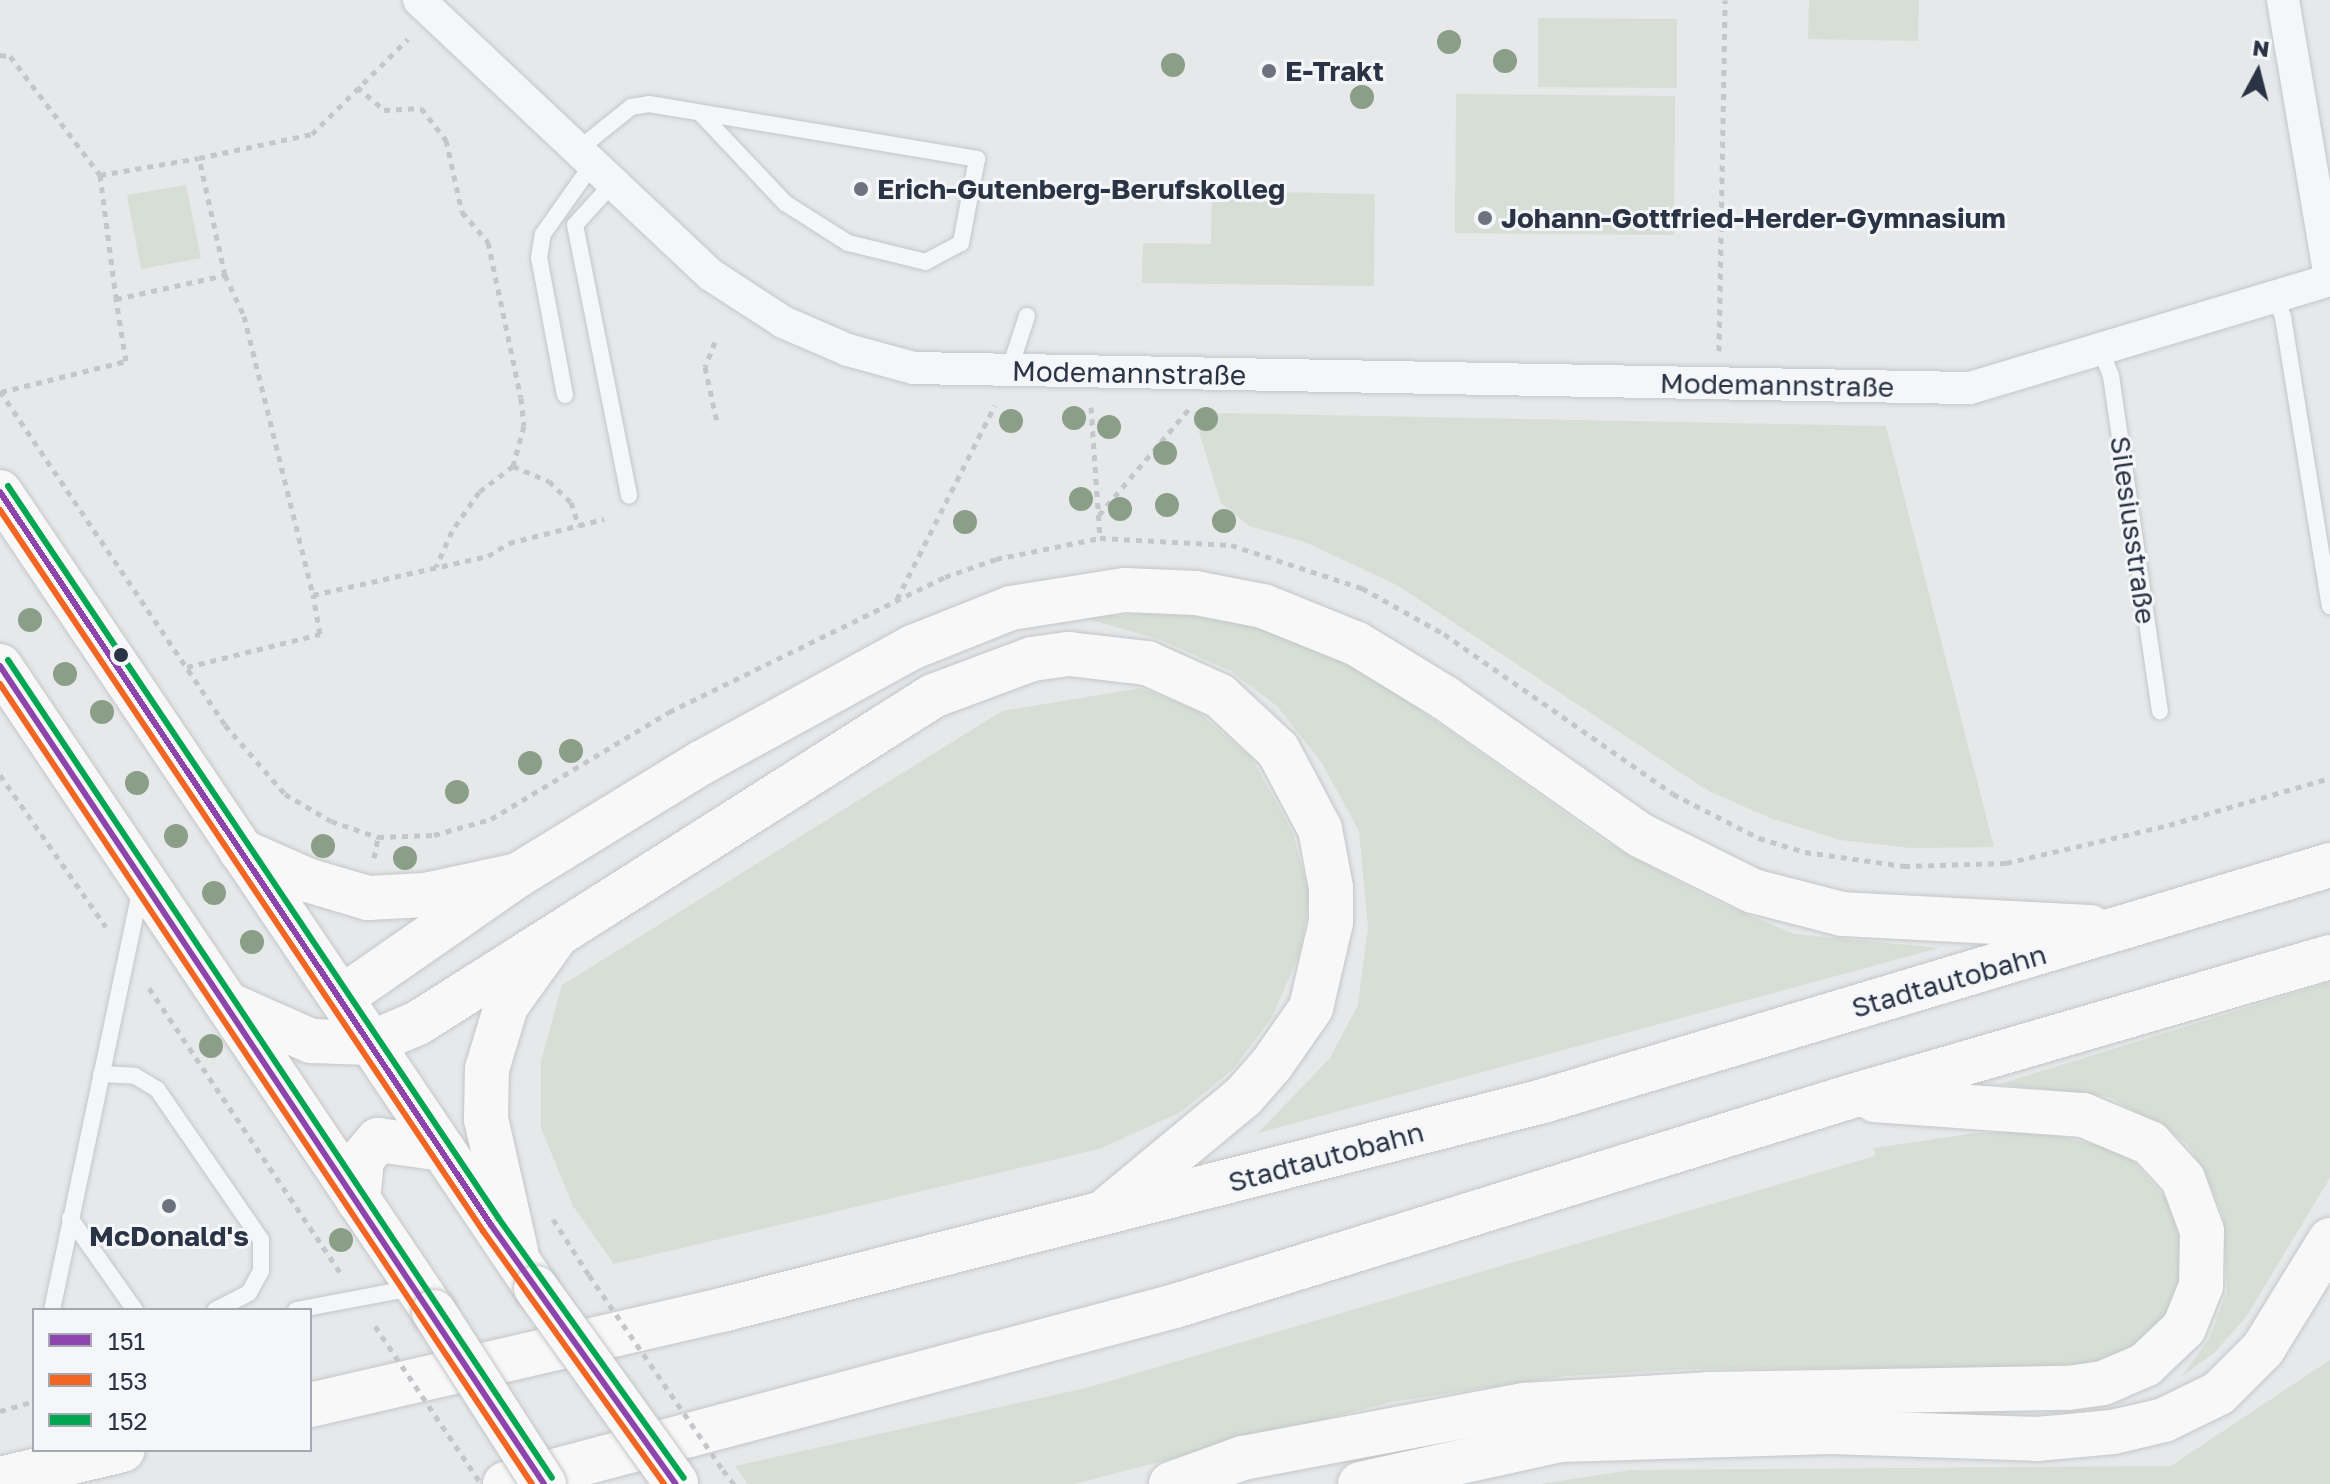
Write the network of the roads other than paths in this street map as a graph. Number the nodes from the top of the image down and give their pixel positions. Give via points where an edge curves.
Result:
1 (419, 0) edge
2 (2283, 0) edge
3 (702, 115) junction
4 (596, 164) junction
5 (2330, 278) edge
6 (2275, 297) junction
7 (1027, 316) dead end
8 (2101, 350) junction
9 (1009, 371) junction
10 (565, 395) dead end
11 (0, 492) edge
12 (629, 496) dead end
13 (2330, 606) edge
14 (0, 666) edge
15 (2160, 711) dead end
16 (241, 851) junction
17 (2330, 865) edge
18 (518, 875) junction
19 (143, 878) junction
20 (2126, 929) junction
21 (559, 933) junction
22 (2330, 957) edge
23 (341, 998) junction
24 (230, 1005) junction
25 (311, 1041) junction
26 (371, 1043) junction
27 (101, 1074) junction
28 (1849, 1097) junction
29 (310, 1129) junction
30 (442, 1149) junction
31 (358, 1200) junction
32 (1098, 1217) junction
33 (70, 1218) junction
34 (2330, 1240) edge
35 (528, 1276) junction
36 (426, 1300) junction
37 (52, 1308) edge
38 (134, 1308) edge
39 (219, 1308) edge
40 (305, 1308) edge
41 (312, 1405) edge
42 (115, 1452) edge
43 (0, 1479) edge
44 (505, 1484) edge
45 (544, 1484) edge
46 (677, 1484) edge
47 (1171, 1484) edge
48 (1360, 1484) edge

1 - 4 street, Modemannstraße
2 - 5 street
3 - 3 lane via 977,159 961,243 926,262 848,243 785,203
3 - 4 lane via 649,104 631,107
4 - 9 street, Modemannstraße via 711,275 783,322 848,350 914,368
4 - 10 lane via 543,234 539,258
4 - 12 lane via 575,225
5 - 6 street
6 - 8 street
6 - 13 lane
7 - 9 lane
8 - 9 street, Modemannstraße via 1970,388
8 - 15 lane, Silesiusstraße via 2111,376
11 - 16 main road
14 - 19 main road
16 - 18 main road via 307,880 368,898 425,895
16 - 23 main road
17 - 20 main road, Stadtautobahn
18 - 20 main road via 701,763 946,633 1044,601 1161,590 1263,606 1357,644 1445,698 1640,835 1753,891 1842,914
18 - 23 main road
19 - 24 main road
19 - 27 lane
20 - 32 main road, Stadtautobahn via 1543,1101
21 - 26 main road via 411,1027
21 - 32 main road via 872,730 994,669 1069,654 1110,656 1147,663 1199,684 1260,729 1310,804 1331,888 1328,953 1311,1008 1272,1064 1244,1096
21 - 35 main road via 506,1006 485,1085 486,1119
22 - 28 main road
23 - 25 main road
23 - 26 main road
24 - 25 main road
24 - 29 main road
25 - 26 main road
25 - 29 main road
26 - 30 main road
27 - 33 lane
27 - 39 lane via 135,1076 157,1089 261,1240 261,1271 249,1293
28 - 44 main road via 1175,1306
28 - 47 main road via 2083,1115 2150,1143 2183,1179 2202,1231 2201,1286 2184,1328 2155,1358 2132,1372 2068,1388 1724,1394 1524,1405 1243,1458
29 - 31 main road
30 - 31 main road via 378,1140 362,1159
30 - 35 main road
31 - 36 main road
32 - 41 main road, Stadtautobahn
33 - 37 lane
33 - 38 lane
34 - 48 main road via 2263,1349 2219,1393 2164,1420 2113,1432 2037,1439 1815,1432 1560,1440
35 - 46 main road, bridge
36 - 40 lane via 357,1297
36 - 45 main road, bridge
42 - 43 main road

